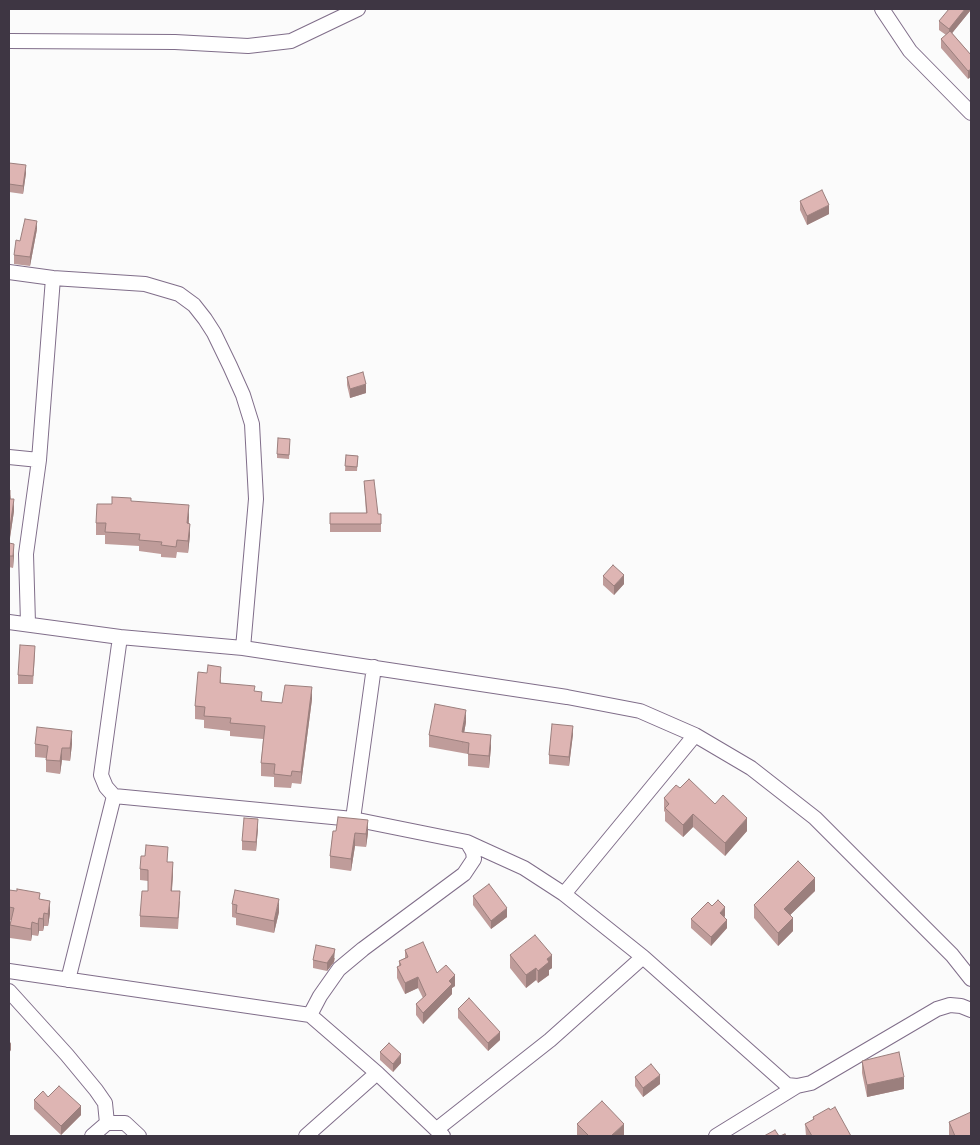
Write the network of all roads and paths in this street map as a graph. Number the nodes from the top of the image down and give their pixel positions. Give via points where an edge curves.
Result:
1 (357, 9) edge
2 (882, 9) edge
3 (9, 41) edge
4 (971, 113) edge
5 (9, 272) edge
6 (53, 278) junction
7 (9, 457) edge
8 (39, 460) junction
9 (9, 622) edge
10 (28, 623) junction
11 (120, 637) junction
12 (243, 648) junction
13 (374, 667) junction
14 (695, 735) junction
15 (114, 796) junction
16 (353, 820) junction
17 (467, 842) junction
18 (564, 894) junction
19 (643, 957) junction
20 (9, 971) edge
21 (971, 979) edge
22 (68, 980) junction
23 (9, 991) edge
24 (971, 1010) edge
25 (310, 1016) junction
26 (376, 1073) junction
27 (797, 1086) junction
28 (107, 1123) junction
29 (440, 1133) edge
30 (92, 1136) edge
31 (139, 1136) edge
32 (306, 1136) edge
33 (716, 1136) edge

1 - 3 street via 291,41 248,46
2 - 4 street via 910,51
5 - 6 street
6 - 8 street
6 - 12 street via 145,284 179,294 194,305 214,333 252,424 256,499
7 - 8 street
8 - 10 street via 26,554
9 - 10 street
10 - 11 street
11 - 12 street
11 - 15 street via 101,775
12 - 13 street
13 - 14 street via 640,711
13 - 16 street
14 - 18 street
14 - 21 street via 751,768 815,818 952,955
15 - 16 street
15 - 22 street
16 - 17 street
17 - 18 street via 524,868
17 - 25 street via 474,859 464,874 339,969
18 - 19 street
19 - 27 street via 787,1085
19 - 29 street
20 - 22 street
22 - 25 street
23 - 28 street via 106,1103
24 - 27 street via 950,1005 936,1009 810,1083
25 - 26 street
26 - 29 street
26 - 32 street
27 - 33 street
28 - 30 street
28 - 31 street via 125,1123

